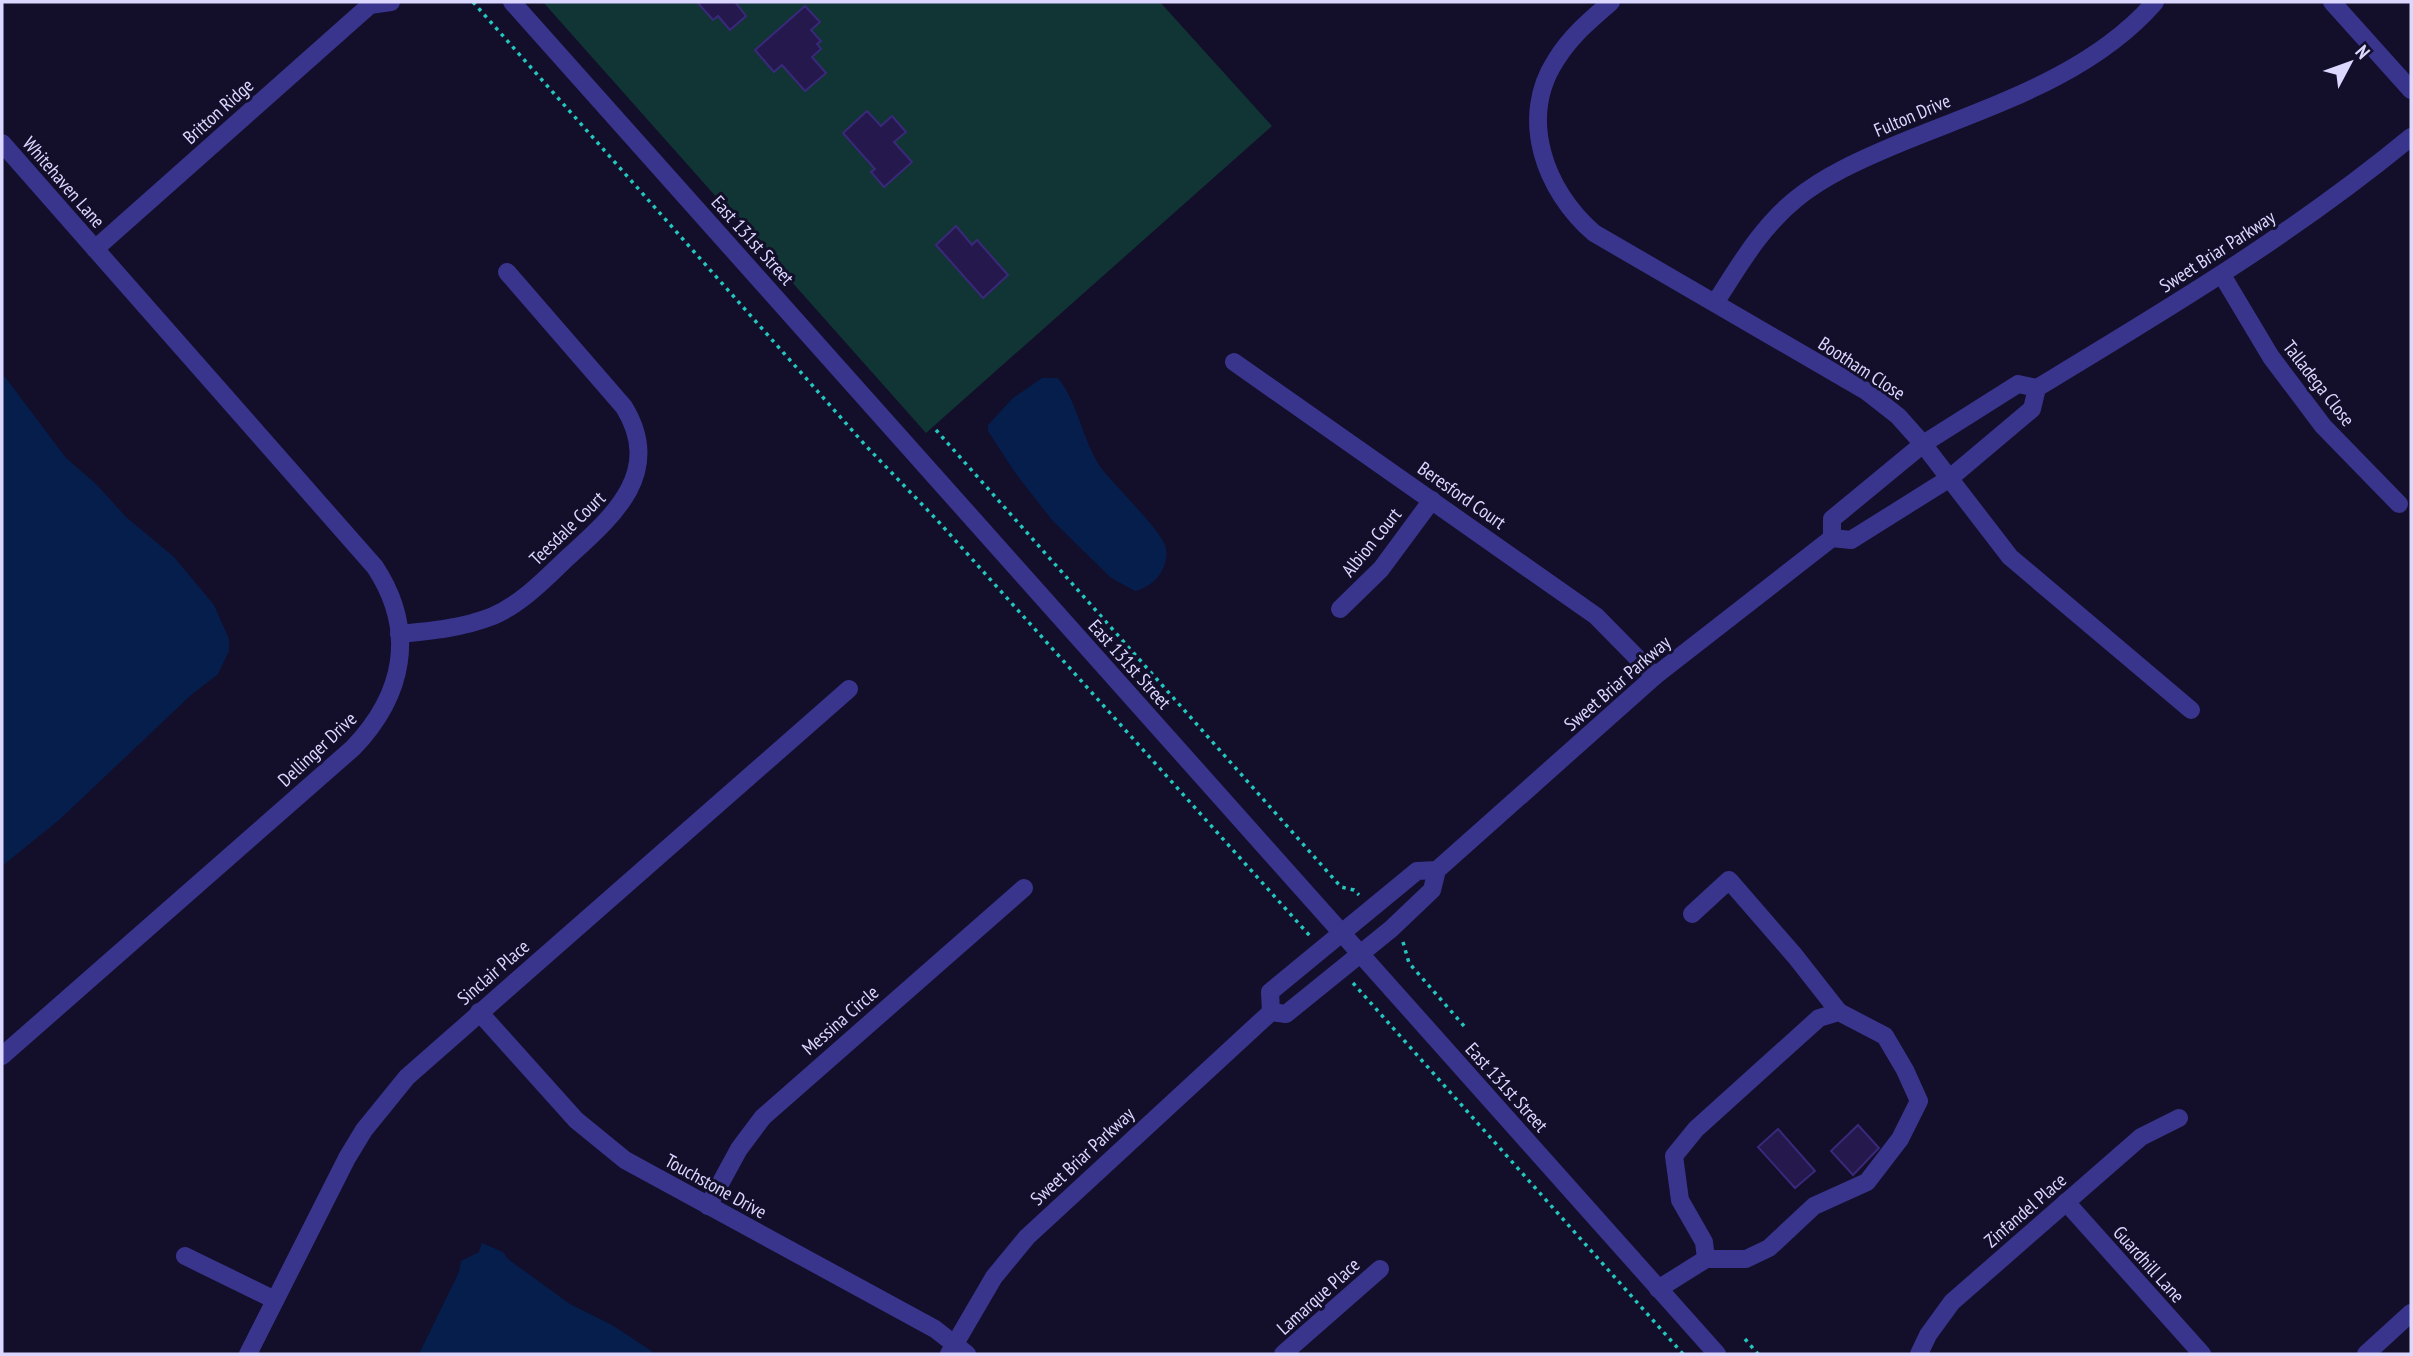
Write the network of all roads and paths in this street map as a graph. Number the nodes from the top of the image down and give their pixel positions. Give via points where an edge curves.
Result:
1 (391, 2) edge
2 (473, 2) edge
3 (512, 2) edge
4 (1611, 2) edge
5 (2155, 2) edge
6 (2332, 2) edge
7 (370, 4) edge
8 (2411, 90) edge
9 (2411, 137) edge
10 (2, 143) edge
11 (95, 249) junction
12 (507, 272) dead end
13 (2222, 275) junction
14 (1715, 303) junction
15 (1234, 362) dead end
16 (2037, 388) junction
17 (936, 430) dead end
18 (1923, 444) junction
19 (1950, 478) junction
20 (1432, 499) junction
21 (2399, 504) dead end
22 (1832, 538) junction
23 (1340, 609) dead end
24 (399, 634) junction
25 (1655, 676) junction
26 (849, 689) dead end
27 (2191, 710) dead end
28 (1437, 870) junction
29 (1024, 888) dead end
30 (1354, 890) dead end
31 (1692, 914) dead end
32 (1341, 932) junction
33 (1405, 944) dead end
34 (1321, 947) junction
35 (1359, 953) junction
36 (1340, 968) junction
37 (479, 1012) junction
38 (1271, 1012) junction
39 (1839, 1012) junction
40 (1464, 1027) dead end
41 (2, 1056) edge
42 (2179, 1118) dead end
43 (2066, 1202) junction
44 (708, 1206) junction
45 (185, 1256) dead end
46 (1706, 1259) junction
47 (1380, 1269) dead end
48 (1658, 1289) junction
49 (275, 1300) junction
50 (2411, 1313) edge
51 (1745, 1339) dead end
52 (957, 1351) edge
53 (248, 1354) edge
54 (1283, 1354) edge
55 (1683, 1354) edge
56 (1717, 1354) edge
57 (1758, 1354) edge
58 (1919, 1354) edge
59 (2202, 1354) edge
60 (2365, 1354) edge

1 - 7 street, Britton Ridge
2 - 34 path via 866,446
3 - 32 street, East 131st Street
4 - 14 street, Bootham Close via 1575,34 1554,63 1540,104 1537,134 1543,158 1574,216 1594,233
5 - 14 street, Fulton Drive via 2131,27 2084,62 1863,159 1796,198 1772,221
6 - 8 street
7 - 11 street, Britton Ridge
9 - 13 street, Sweet Briar Parkway via 2358,181
10 - 11 street, Whitehaven Lane
11 - 24 street, Dellinger Drive via 375,567 393,600
12 - 24 street, Teesdale Court via 624,407 637,434 636,470 615,514 513,605 472,623
13 - 16 street, Sweet Briar Parkway
13 - 21 street, Talladega Close via 2271,357 2323,426
14 - 18 street, Bootham Close via 1866,391
15 - 20 street, Beresford Court
16 - 18 street, Sweet Briar Parkway via 2018,384
16 - 19 street, Sweet Briar Parkway via 2032,409
17 - 30 path via 1341,887
18 - 19 street, Bootham Close
18 - 22 street, Sweet Briar Parkway via 1832,519
19 - 22 street, Sweet Briar Parkway via 1852,540
19 - 27 street, Bootham Close via 2010,557
20 - 23 street, Albion Court via 1381,569
20 - 25 street, Beresford Court via 1596,616
22 - 25 street, Sweet Briar Parkway
24 - 41 street, Dellinger Drive via 394,687 369,731
25 - 28 street, Sweet Briar Parkway
26 - 37 street, Sinclair Place
28 - 32 street, Sweet Briar Parkway via 1417,871
28 - 35 street, Sweet Briar Parkway via 1432,890
29 - 44 street, Messina Circle via 763,1117 739,1149
31 - 39 street via 1728,880
32 - 34 street, Sweet Briar Parkway
32 - 35 street, East 131st Street
33 - 40 path via 1409,963
34 - 38 street, Sweet Briar Parkway via 1270,992
35 - 36 street, Sweet Briar Parkway
35 - 48 street, East 131st Street
36 - 38 street, Sweet Briar Parkway via 1286,1014
36 - 55 path
37 - 44 street, Touchstone Drive via 593,1137
37 - 49 street, Sinclair Place via 407,1077 364,1130
38 - 52 street, Sweet Briar Parkway via 1027,1237 994,1277
39 - 46 street via 1819,1018 1696,1129 1674,1156 1679,1200 1704,1242
39 - 46 street via 1885,1036 1905,1070 1919,1101 1900,1139 1867,1182 1814,1206 1769,1248 1746,1259
42 - 43 street, Zinfandel Place via 2141,1137
43 - 58 street, Zinfandel Place via 1952,1302
43 - 59 street, Guardhill Lane
44 - 52 street, Touchstone Drive via 935,1329
45 - 49 street
46 - 48 street
47 - 54 street, Lamarque Place
48 - 56 street, East 131st Street
49 - 53 street, Sinclair Place
50 - 60 street
51 - 57 path

